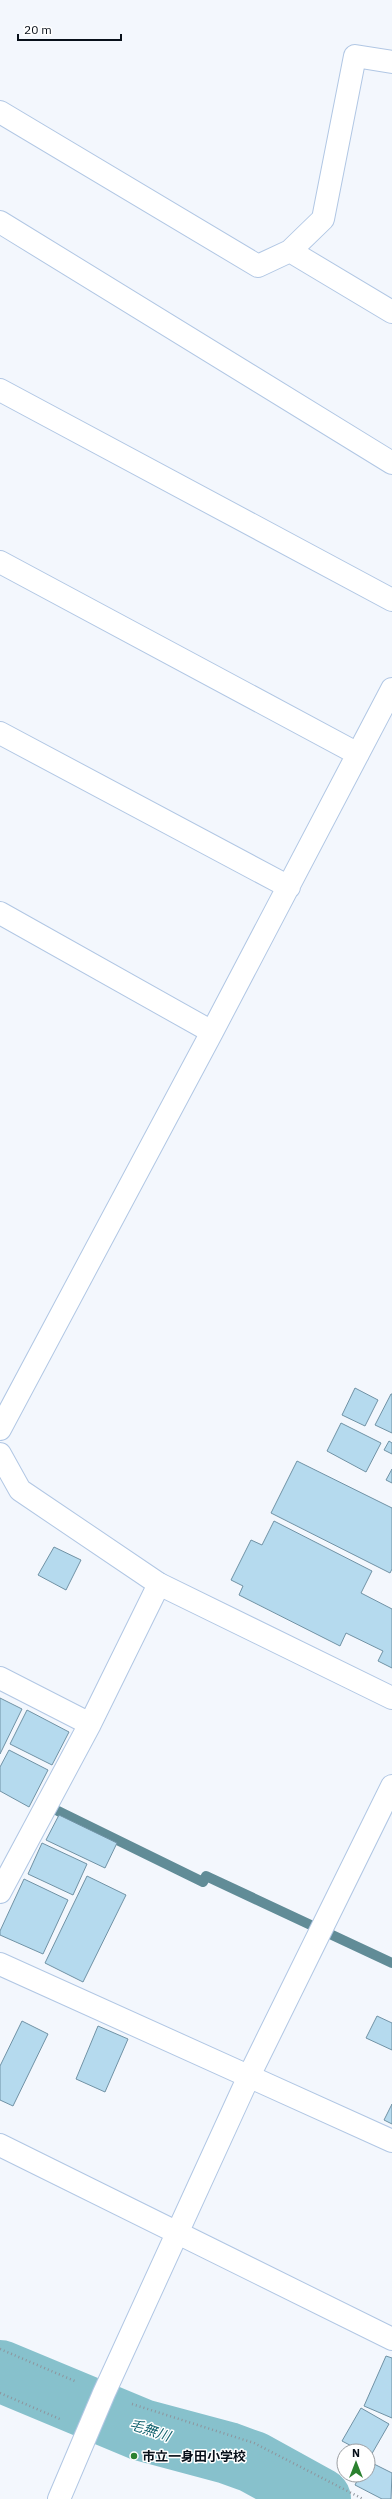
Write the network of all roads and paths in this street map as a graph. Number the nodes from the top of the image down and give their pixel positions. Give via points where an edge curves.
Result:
1 (392, 62) edge
2 (0, 112) edge
3 (0, 222) edge
4 (290, 250) junction
5 (392, 312) edge
6 (0, 390) edge
7 (392, 463) edge
8 (0, 562) edge
9 (392, 600) edge
10 (392, 689) edge
11 (0, 733) edge
12 (358, 754) junction
13 (289, 887) junction
14 (0, 913) edge
15 (212, 1032) junction
16 (0, 1429) edge
17 (0, 1454) edge
18 (160, 1584) junction
19 (0, 1678) edge
20 (392, 1698) edge
21 (90, 1724) junction
22 (392, 1786) edge
23 (0, 1892) edge
24 (0, 1964) edge
25 (249, 2076) junction
26 (392, 2141) edge
27 (0, 2145) edge
28 (177, 2232) junction
29 (392, 2339) edge
30 (0, 2349) edge
31 (0, 2393) edge
32 (104, 2393) junction
33 (89, 2431) junction
34 (59, 2499) edge
35 (363, 2499) edge

1 - 4 street via 355,56 323,219
2 - 4 street via 258,266
3 - 7 street
4 - 5 street
6 - 9 street
8 - 12 street
10 - 12 street
11 - 13 street
12 - 13 street
13 - 15 street
14 - 15 street
15 - 16 street
17 - 18 street via 20,1490
18 - 20 street
18 - 21 street
19 - 21 street
21 - 23 street
22 - 25 street
24 - 25 street
25 - 26 street
25 - 28 street
27 - 28 street
28 - 29 street
28 - 32 street
30 - 32 path
31 - 33 path
32 - 33 street
32 - 35 path via 254,2443
33 - 34 street

